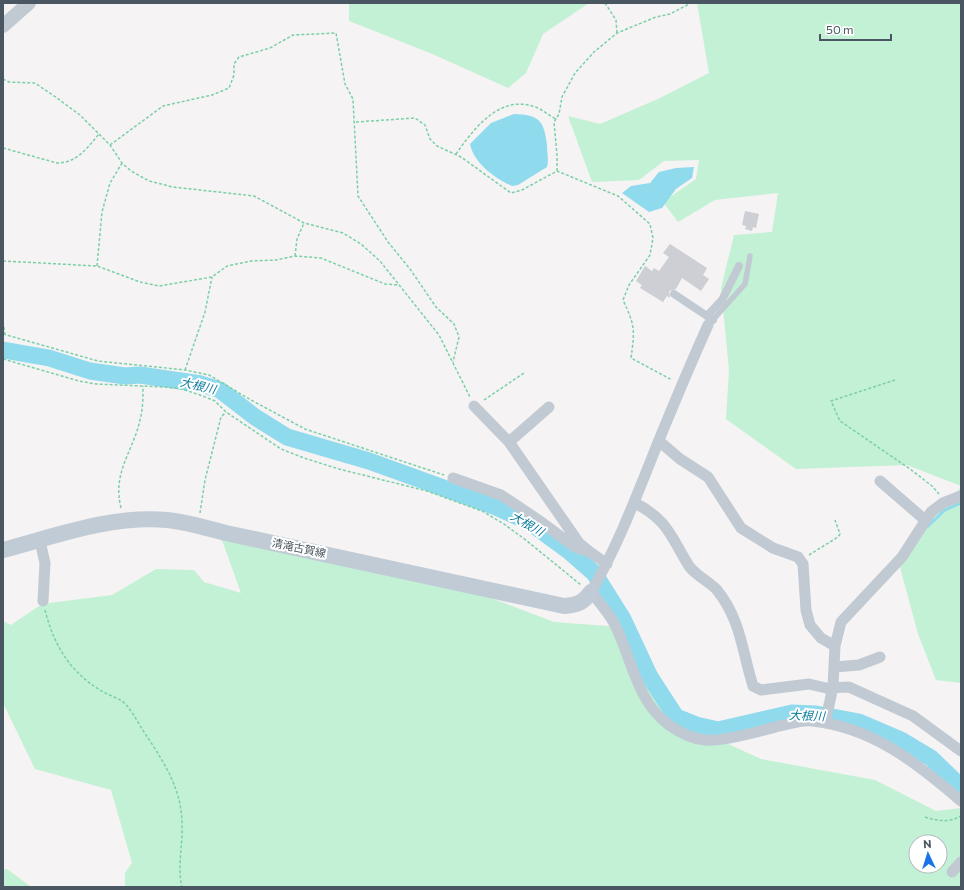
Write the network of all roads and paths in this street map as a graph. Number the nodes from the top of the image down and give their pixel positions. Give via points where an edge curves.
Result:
1 (29, 3) edge
2 (605, 3) edge
3 (691, 3) edge
4 (3, 26) edge
5 (617, 33) junction
6 (3, 79) edge
7 (556, 119) junction
8 (355, 122) junction
9 (99, 134) junction
10 (110, 145) junction
11 (3, 148) edge
12 (455, 155) junction
13 (122, 163) junction
14 (557, 171) junction
15 (304, 223) junction
16 (295, 256) junction
17 (750, 256) dead end
18 (3, 261) edge
19 (97, 266) junction
20 (739, 266) dead end
21 (212, 277) junction
22 (399, 285) junction
23 (674, 294) dead end
24 (710, 321) junction
25 (3, 322) edge
26 (4, 334) edge
27 (3, 359) edge
28 (453, 362) junction
29 (185, 370) junction
30 (524, 373) dead end
31 (895, 380) dead end
32 (681, 385) junction
33 (143, 386) junction
34 (474, 406) junction
35 (549, 407) dead end
36 (226, 412) junction
37 (659, 441) junction
38 (509, 442) junction
39 (453, 478) joint
40 (880, 481) dead end
41 (961, 496) edge
42 (635, 503) junction
43 (943, 503) junction
44 (835, 520) dead end
45 (925, 520) junction
46 (124, 521) junction
47 (199, 526) junction
48 (40, 540) junction
49 (3, 550) edge
50 (590, 552) junction
51 (800, 560) junction
52 (607, 564) junction
53 (591, 592) junction
54 (42, 600) joint
55 (835, 646) junction
56 (880, 657) dead end
57 (835, 667) junction
58 (833, 687) junction
59 (825, 723) junction
60 (961, 751) edge
61 (961, 801) edge
62 (961, 816) edge
63 (925, 817) dead end
64 (961, 862) edge
65 (952, 872) dead end
66 (182, 887) edge

1 - 4 street
2 - 5 path via 616,20
3 - 5 path via 670,14
5 - 7 path via 594,52 575,73 562,97
6 - 9 path via 9,82 35,83 80,115
7 - 12 path via 539,109 511,104 489,116 472,132
7 - 14 path via 554,122
8 - 10 path via 336,33 293,35 270,48 239,57 234,64 234,75 229,88 212,95 163,106
8 - 12 path via 415,118 425,125 430,139 437,146
8 - 28 path via 358,196 436,307 454,324 459,337
9 - 10 path
9 - 11 path via 76,158 66,163
10 - 13 path
12 - 14 path via 511,193 522,190
13 - 15 path via 149,181 173,188 254,196
13 - 19 path via 110,183 102,212
14 - 32 path via 618,196 650,224 653,238 650,255 629,285 623,300 632,318 635,332 631,358
15 - 16 path
15 - 22 path via 343,233 361,244 380,261
16 - 21 path via 227,266
16 - 22 path via 321,258 385,284
17 - 24 lane via 745,284
18 - 19 path
19 - 21 path via 140,282 159,286
20 - 24 street
21 - 29 path via 204,312
22 - 28 path via 439,335
23 - 24 street
24 - 32 street
25 - 26 path
26 - 29 path via 98,362
27 - 33 path via 79,381
28 - 34 path
29 - 39 path via 209,375 305,429
30 - 34 path
31 - 43 path via 831,401 840,421 932,486
32 - 37 street
33 - 36 path via 182,389 200,394 215,401
33 - 46 path via 140,421 120,473 118,494
34 - 38 street
35 - 38 street
36 - 47 path via 221,417 204,480
36 - 53 path via 282,449 304,458 426,491 482,511 527,541
37 - 42 street
37 - 51 street via 680,459 708,477 741,528 773,548
38 - 50 street via 579,543
39 - 50 street via 501,495 575,547
40 - 45 street
41 - 43 street
42 - 52 street
42 - 58 street via 654,514 667,527 690,568 716,589 732,614 742,638 753,686 760,690 808,684
43 - 45 street
44 - 51 path via 840,534 838,538
45 - 55 street via 898,562 841,622
46 - 47 main road, 清滝古賀線 via 166,520
46 - 48 main road, 清滝古賀線 via 99,524
47 - 53 main road, 清滝古賀線 via 564,606 577,605
48 - 49 main road, 清滝古賀線
48 - 54 street via 45,563
50 - 52 street
51 - 55 street via 803,564 806,610 810,625 821,638
52 - 53 street
53 - 59 street via 614,622 647,703 671,726 689,736 706,740 740,736 810,721
54 - 66 path via 47,618 67,662 98,690 127,705 157,751 175,785 182,823 179,874
55 - 57 street
56 - 57 street via 859,665
57 - 58 street
58 - 59 street
58 - 60 street via 849,687 913,716
59 - 61 street via 881,741 909,759
62 - 63 path via 954,820 938,821
64 - 65 street

